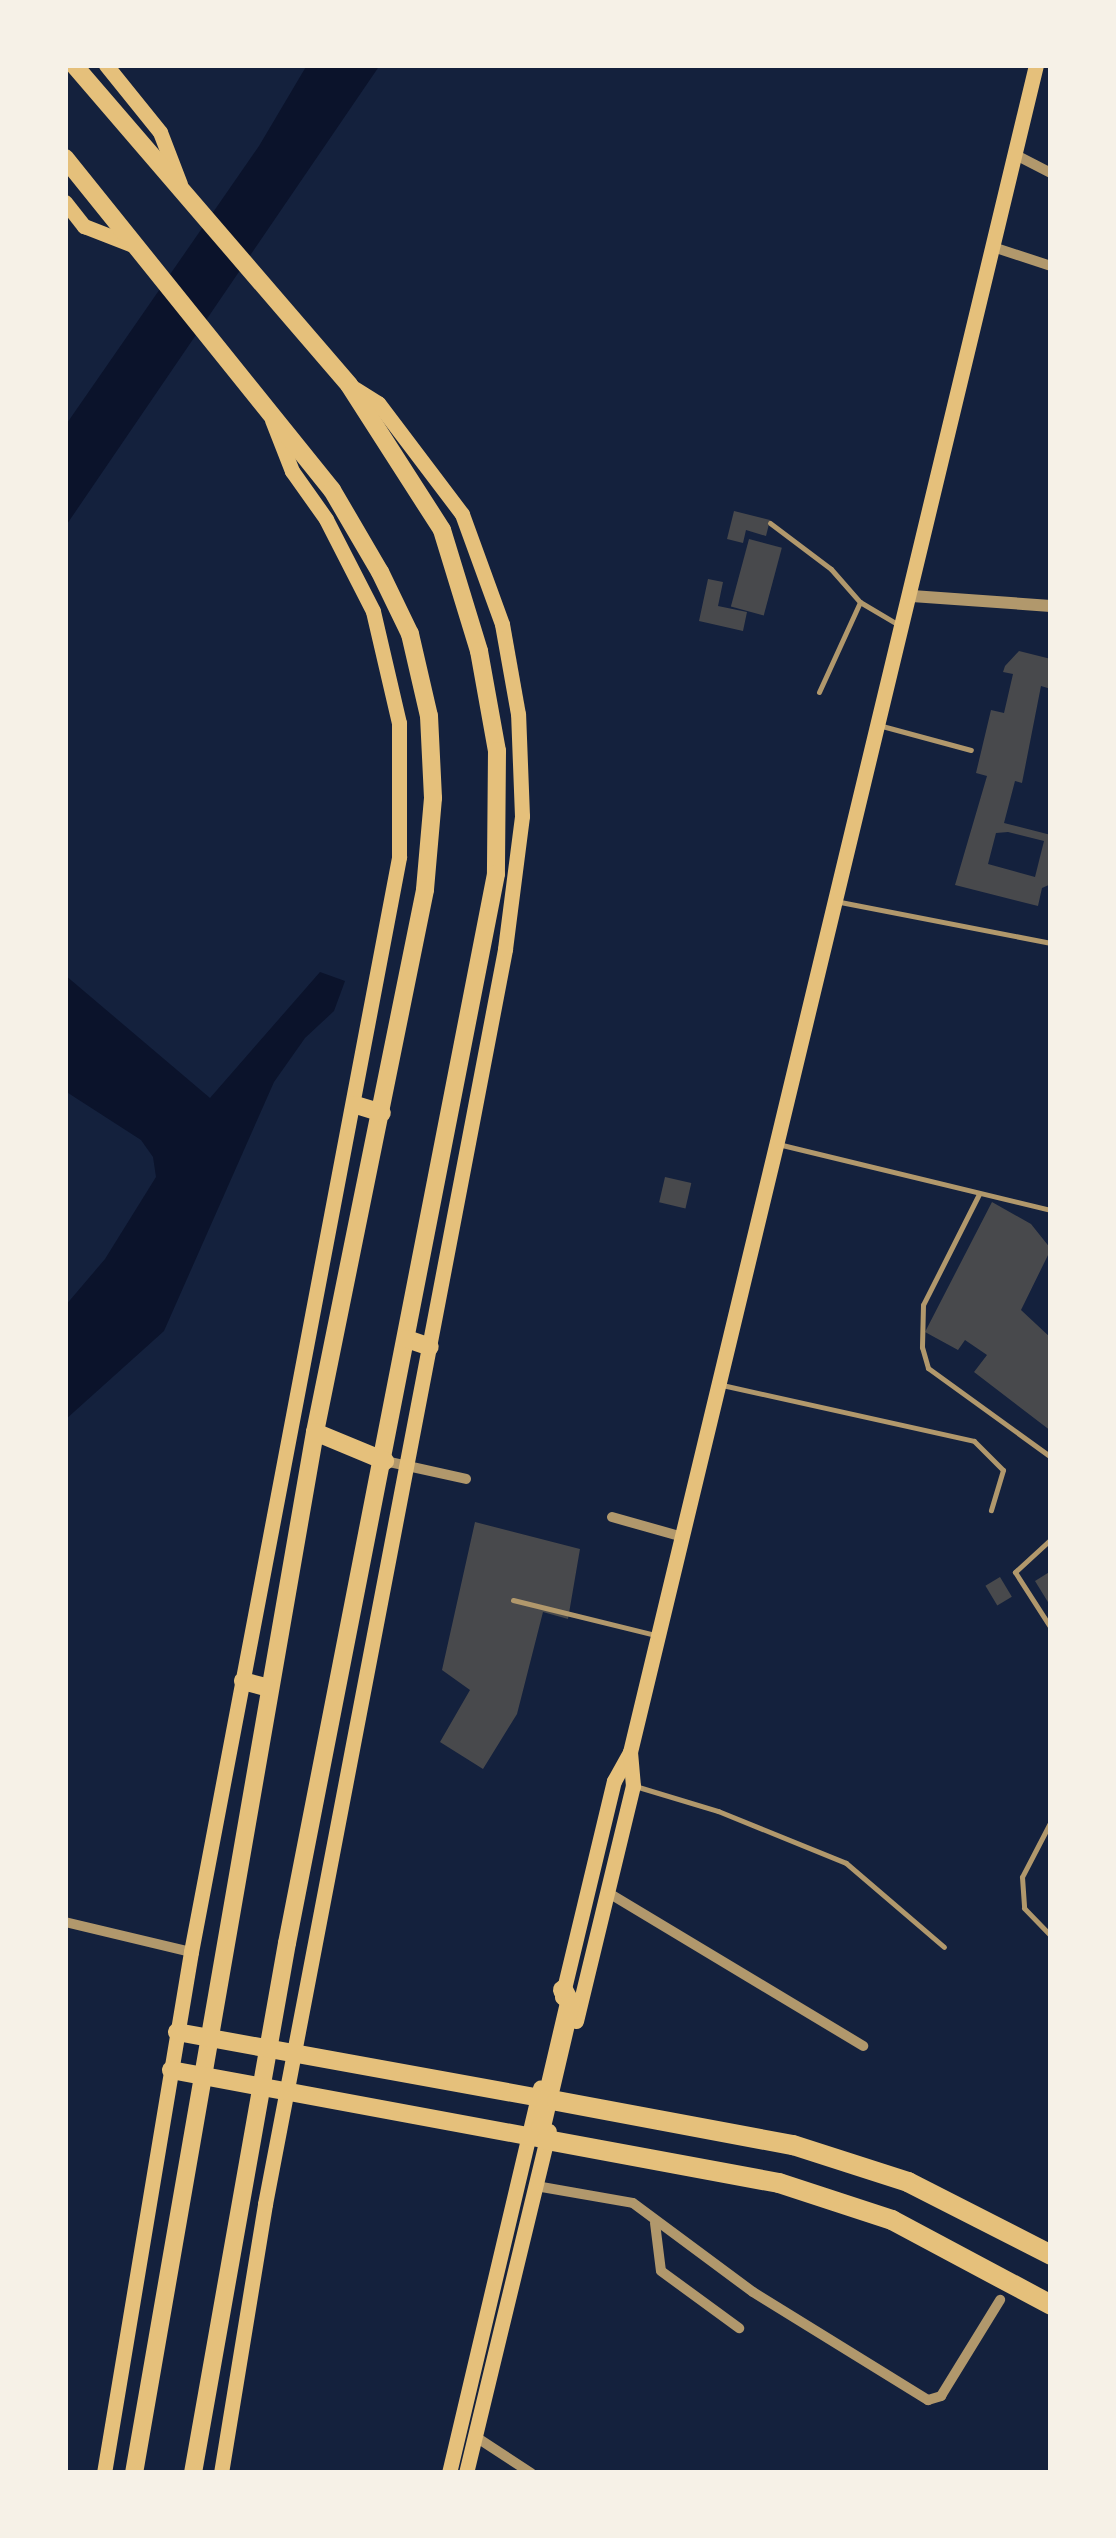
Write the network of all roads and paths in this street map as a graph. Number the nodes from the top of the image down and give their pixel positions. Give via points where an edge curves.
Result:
1 (74, 65) edge
2 (106, 65) edge
3 (1036, 65) edge
4 (1014, 154) junction
5 (65, 158) edge
6 (1051, 173) edge
7 (183, 192) junction
8 (65, 202) edge
9 (133, 245) junction
10 (992, 247) junction
11 (1051, 266) edge
12 (349, 385) junction
13 (269, 412) junction
14 (770, 523) dead end
15 (912, 596) junction
16 (860, 602) junction
17 (1051, 606) edge
18 (904, 628) junction
19 (820, 692) dead end
20 (878, 725) junction
21 (971, 750) dead end
22 (832, 900) junction
23 (1051, 943) edge
24 (356, 1106) junction
25 (382, 1113) junction
26 (774, 1143) junction
27 (979, 1194) junction
28 (1051, 1210) edge
29 (407, 1340) junction
30 (430, 1347) junction
31 (719, 1385) junction
32 (314, 1432) junction
33 (1051, 1457) edge
34 (385, 1461) junction
35 (407, 1466) junction
36 (466, 1479) dead end
37 (990, 1510) dead end
38 (612, 1516) dead end
39 (679, 1536) junction
40 (1051, 1539) edge
41 (513, 1600) dead end
42 (1051, 1628) edge
43 (658, 1636) junction
44 (243, 1681) junction
45 (270, 1688) junction
46 (630, 1752) junction
47 (632, 1785) junction
48 (1051, 1821) edge
49 (607, 1892) junction
50 (65, 1922) edge
51 (1051, 1936) edge
52 (944, 1948) dead end
53 (191, 1952) junction
54 (563, 1990) joint
55 (177, 2032) junction
56 (210, 2037) junction
57 (863, 2046) dead end
58 (268, 2048) junction
59 (294, 2052) junction
60 (171, 2070) junction
61 (202, 2076) junction
62 (261, 2086) junction
63 (287, 2091) junction
64 (547, 2099) junction
65 (538, 2138) junction
66 (536, 2186) junction
67 (655, 2223) junction
68 (1051, 2255) edge
69 (1000, 2300) dead end
70 (1051, 2305) edge
71 (738, 2328) dead end
72 (476, 2437) junction
73 (104, 2473) edge
74 (134, 2473) edge
75 (192, 2473) edge
76 (222, 2473) edge
77 (449, 2473) edge
78 (466, 2473) edge
79 (531, 2473) edge

1 - 7 main road
2 - 7 main road via 160,132
3 - 4 main road
4 - 6 street
4 - 10 main road
5 - 9 main road
7 - 12 main road
8 - 9 main road via 84,226
9 - 13 main road
10 - 11 street
10 - 15 main road
12 - 29 main road via 456,559 497,752 496,874
12 - 30 main road via 378,404 462,514 502,624 518,714 522,816 514,892
13 - 24 main road via 292,471 326,519 374,611 400,723 399,857
13 - 25 main road via 332,490 380,572 410,634 429,716 434,798 425,890
14 - 16 lane
15 - 17 street
15 - 18 main road
16 - 18 lane
16 - 19 lane
18 - 20 main road
20 - 21 lane
20 - 22 main road
22 - 23 lane
22 - 26 main road
24 - 25 main road
24 - 44 main road
25 - 32 main road
26 - 27 lane
26 - 31 main road
27 - 28 lane
27 - 33 lane via 923,1305 922,1347 928,1368
29 - 30 main road
29 - 34 main road
30 - 35 main road
31 - 37 lane via 974,1441 1003,1470
31 - 39 main road
32 - 34 main road
32 - 45 main road
34 - 35 street
34 - 58 main road
35 - 36 street
35 - 59 main road
38 - 39 street
39 - 43 main road
40 - 42 lane via 1015,1572
41 - 43 lane
43 - 46 main road
44 - 45 main road
44 - 53 main road
45 - 56 main road
46 - 47 main road
46 - 54 main road via 614,1781
47 - 49 main road
47 - 52 lane via 846,1862
48 - 51 lane via 1022,1877 1024,1908
49 - 57 street
49 - 64 main road
50 - 53 street
53 - 55 main road
54 - 64 highway via 570,2003
55 - 56 main road
55 - 60 main road
56 - 58 main road
56 - 61 main road
58 - 59 main road
58 - 62 main road
59 - 63 main road
59 - 64 main road
60 - 61 main road
60 - 73 main road
61 - 62 main road
61 - 74 main road
62 - 63 main road
62 - 75 main road
63 - 65 main road
63 - 76 main road
64 - 65 highway
64 - 68 highway via 826,2156 908,2182
65 - 66 main road
65 - 70 highway via 779,2184 873,2214
65 - 77 main road
66 - 67 street via 624,2199
66 - 72 main road
67 - 69 street via 928,2400 941,2396
67 - 71 street via 661,2272
72 - 78 main road
72 - 79 street

